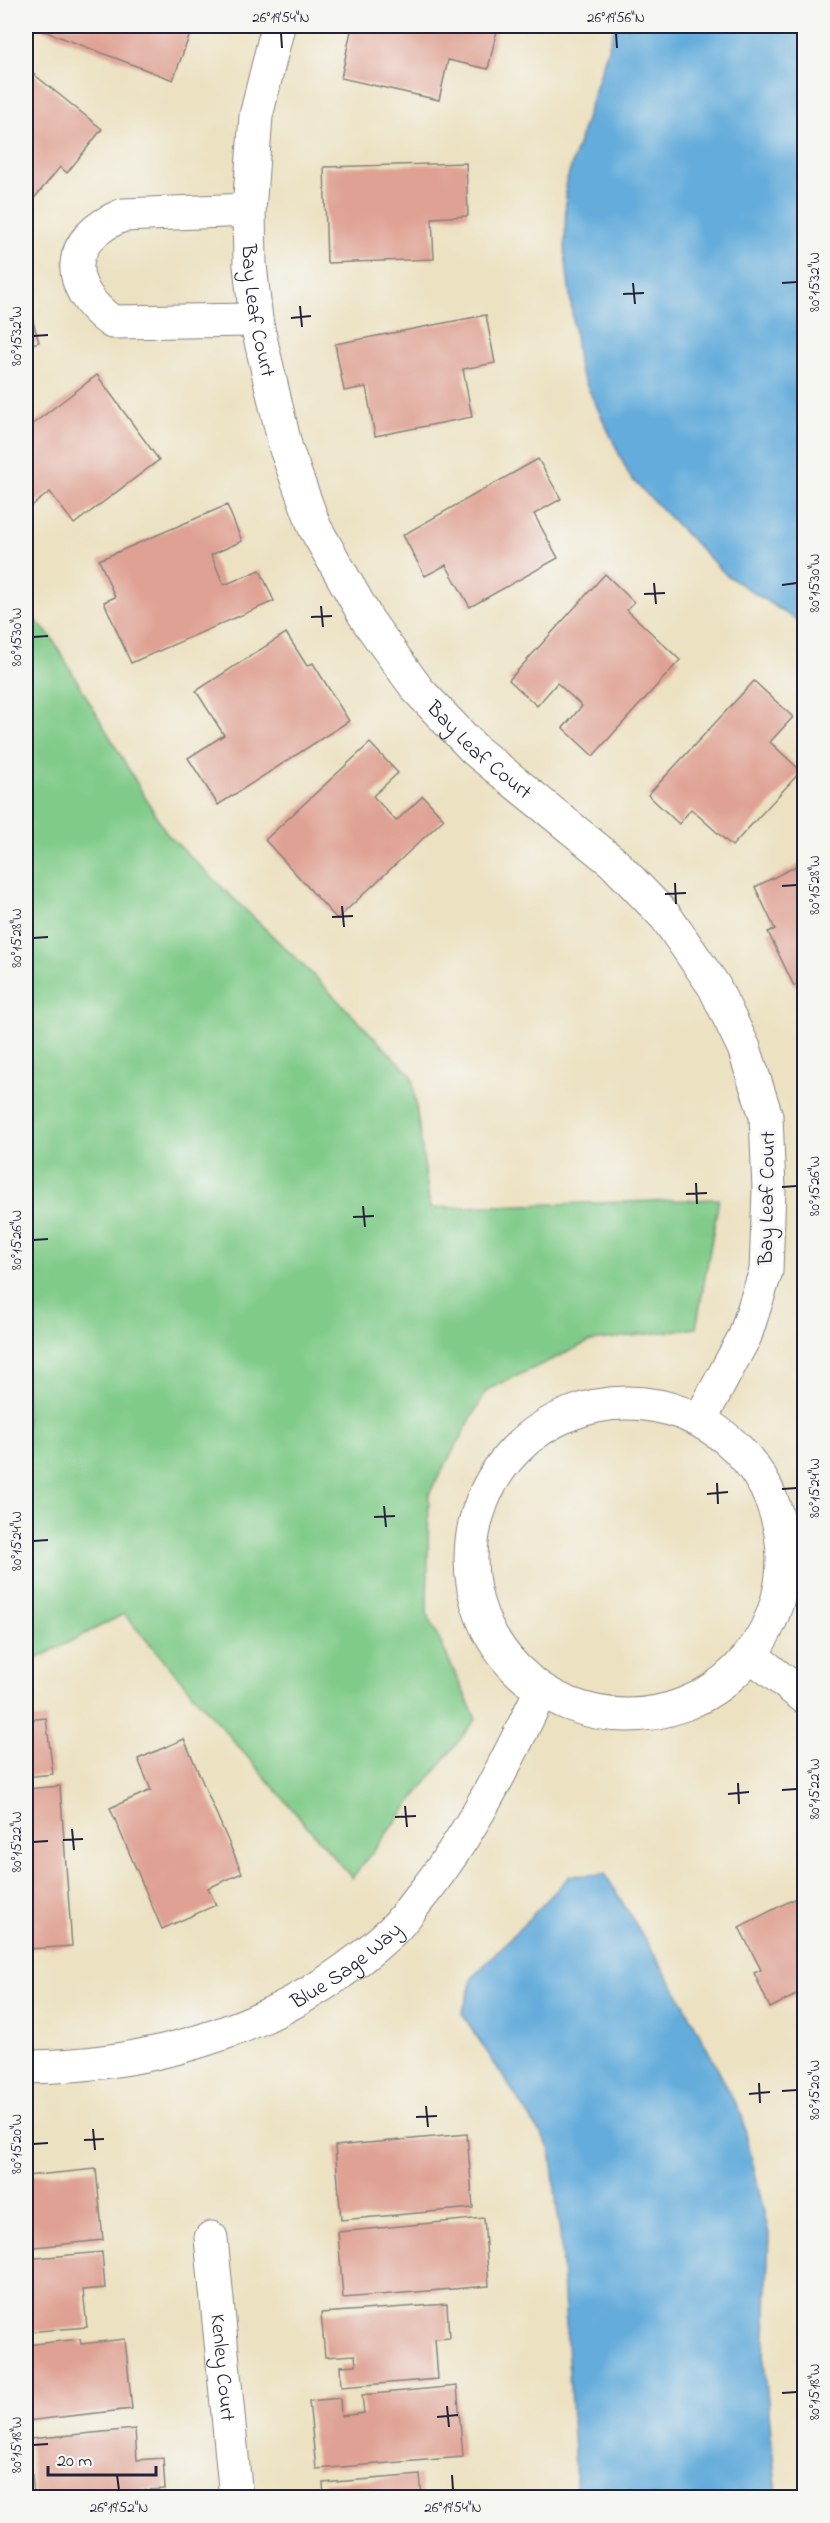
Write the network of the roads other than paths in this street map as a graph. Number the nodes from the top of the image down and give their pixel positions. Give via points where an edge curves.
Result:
1 (278, 26) edge
2 (249, 210) junction
3 (256, 320) junction
4 (701, 1418) junction
5 (752, 1656) junction
6 (541, 1690) junction
7 (804, 1697) edge
8 (26, 2067) edge
9 (211, 2238) dead end
10 (236, 2498) edge

1 - 2 street, Bay Leaf Court via 256,116
2 - 3 street, Bay Leaf Court
2 - 3 street via 123,215 104,223 89,236 78,255 76,276 94,309 112,322
3 - 4 street, Bay Leaf Court via 286,448 311,518 368,621 418,690 475,750 613,862 666,917 714,986 744,1048 766,1116 766,1271 745,1336
4 - 5 street via 741,1453 761,1480 782,1546 782,1587 773,1619
4 - 6 street via 625,1402 586,1408 546,1425 520,1445 494,1477 477,1515 471,1551 475,1593 489,1633 513,1667
5 - 6 street via 718,1686 684,1705 646,1714 600,1714 571,1706
5 - 7 street
6 - 8 street, Blue Sage Way via 503,1770 443,1870 392,1931 329,1982 254,2022 169,2052 75,2067
9 - 10 street, Kenley Court

